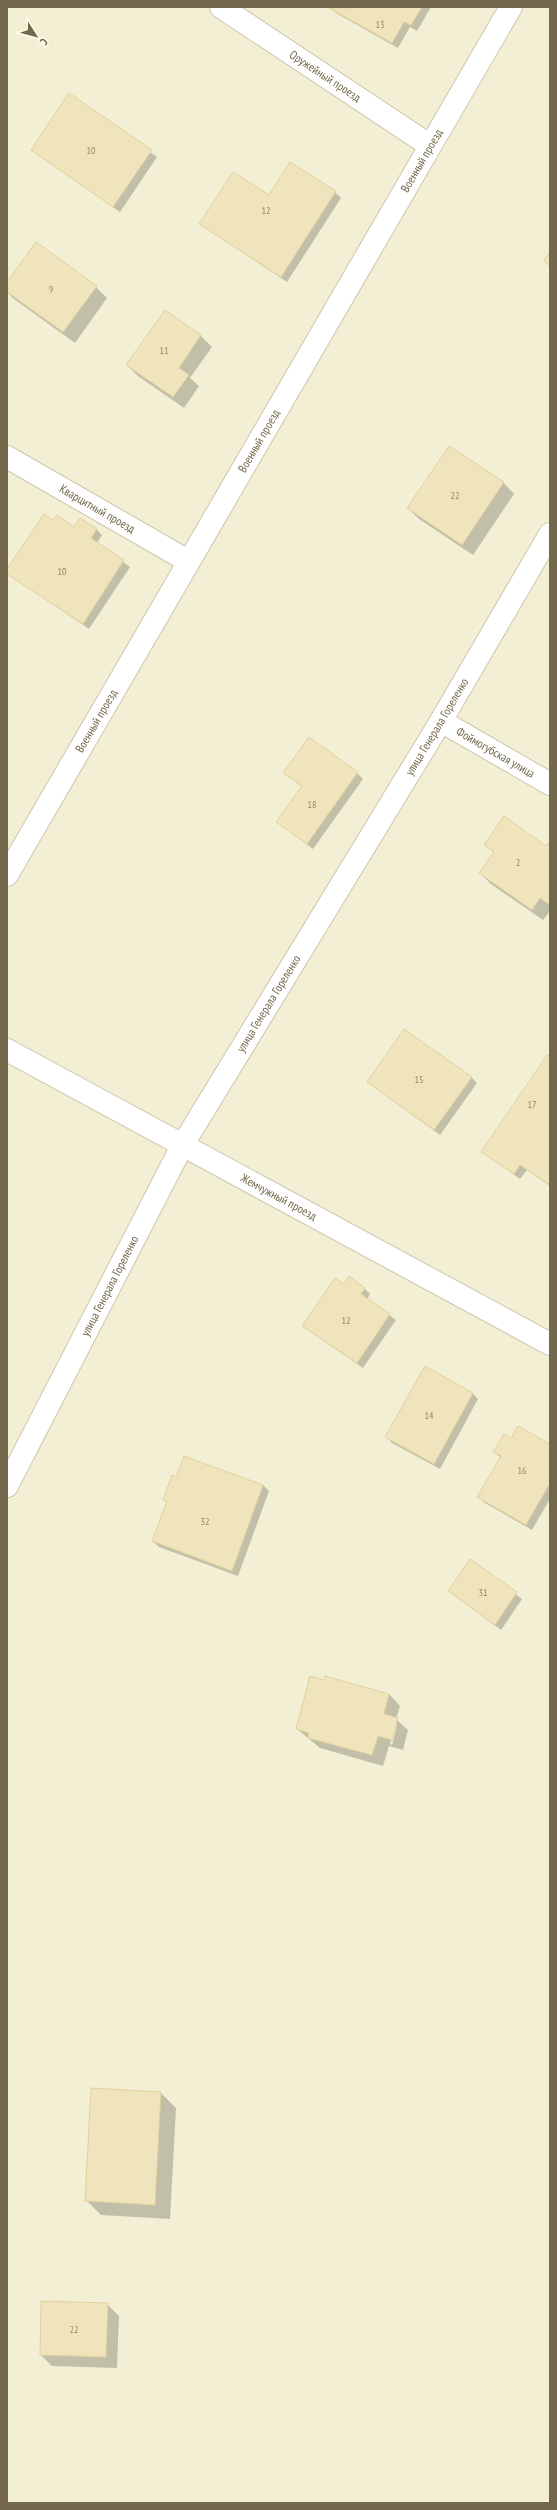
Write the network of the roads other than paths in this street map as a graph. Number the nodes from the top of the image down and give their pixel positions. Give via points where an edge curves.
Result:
1 (221, 7) edge
2 (511, 7) edge
3 (429, 145) junction
4 (7, 457) edge
5 (550, 534) edge
6 (188, 561) junction
7 (441, 721) junction
8 (550, 784) edge
9 (7, 875) edge
10 (7, 1050) edge
11 (182, 1146) junction
12 (550, 1344) edge
13 (7, 1486) edge

1 - 3 street, Оружейный проезд
2 - 3 street, Военный проезд
3 - 6 street, Военный проезд
4 - 6 street, Кварцитный проезд
5 - 7 street, улица Генерала Гореленко
6 - 9 street, Военный проезд
7 - 8 street, Фоймогубская улица
7 - 11 street, улица Генерала Гореленко
10 - 11 street, Жемчужный проезд
11 - 12 street, Жемчужный проезд
11 - 13 street, улица Генерала Гореленко

